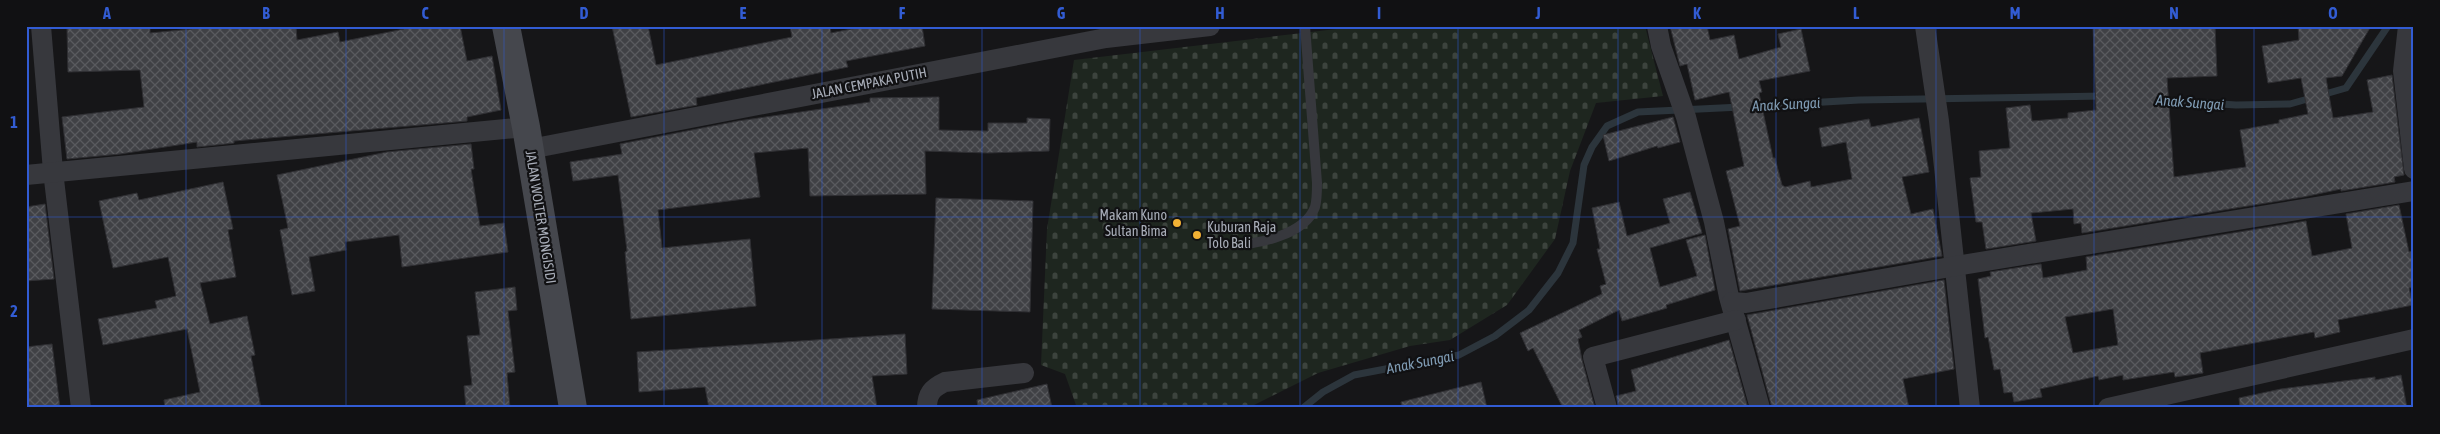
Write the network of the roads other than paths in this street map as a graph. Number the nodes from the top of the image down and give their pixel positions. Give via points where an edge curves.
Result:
1 (41, 26) edge
2 (506, 26) edge
3 (1210, 26) edge
4 (1305, 26) edge
5 (1657, 26) edge
6 (1925, 26) edge
7 (2408, 26) edge
8 (528, 138) junction
9 (2414, 169) edge
10 (53, 172) junction
11 (26, 175) edge
12 (2414, 191) edge
13 (1233, 245) dead end
14 (1956, 266) junction
15 (1734, 311) junction
16 (2414, 339) edge
17 (1024, 373) dead end
18 (2157, 402) edge
19 (81, 408) edge
20 (573, 408) edge
21 (928, 408) edge
22 (1607, 408) edge
23 (1760, 408) edge
24 (1970, 408) edge
25 (2108, 408) edge

1 - 10 street
2 - 8 street, JALAN WOLTER MONGISIDI
3 - 8 street, JALAN CEMPAKA PUTIH via 1106,38
4 - 13 lane via 1317,174 1315,207 1304,221 1281,236 1262,243
5 - 15 street via 1686,117
6 - 14 street via 1940,121
7 - 9 street via 2403,71
8 - 10 street, JALAN CEMPAKA PUTIH
8 - 20 street, JALAN WOLTER MONGISIDI
10 - 11 street, JALAN CEMPAKA PUTIH
10 - 19 street
12 - 14 street
14 - 15 street via 1746,303
14 - 24 street
15 - 22 street via 1593,357
15 - 23 street
16 - 18 street
17 - 21 street via 945,382 936,386 927,397
18 - 25 street

